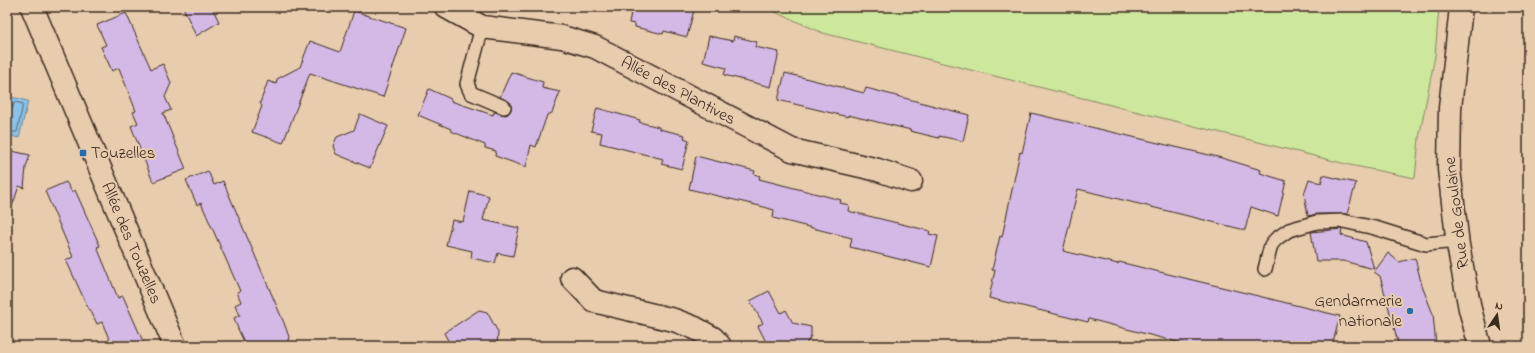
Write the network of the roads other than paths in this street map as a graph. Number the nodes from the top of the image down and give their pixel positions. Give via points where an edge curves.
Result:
1 (32, 7) edge
2 (446, 7) edge
3 (1461, 7) edge
4 (482, 26) junction
5 (504, 107) dead end
6 (911, 181) dead end
7 (1458, 241) junction
8 (1265, 269) dead end
9 (572, 278) dead end
10 (175, 346) edge
11 (720, 346) edge
12 (1480, 346) edge

1 - 10 street, Allée des Touzelles
2 - 4 street, Allée des Plantives
3 - 7 street, Rue de Goulaine via 1450,108 1449,161
4 - 5 lane via 467,84 471,93
4 - 6 street, Allée des Plantives via 562,37 595,47 792,150 878,170
7 - 8 lane via 1426,244 1376,228 1343,221 1317,222 1290,230 1276,239
7 - 12 street, Rue de Goulaine via 1470,309
9 - 11 street via 594,300 674,320 701,331

